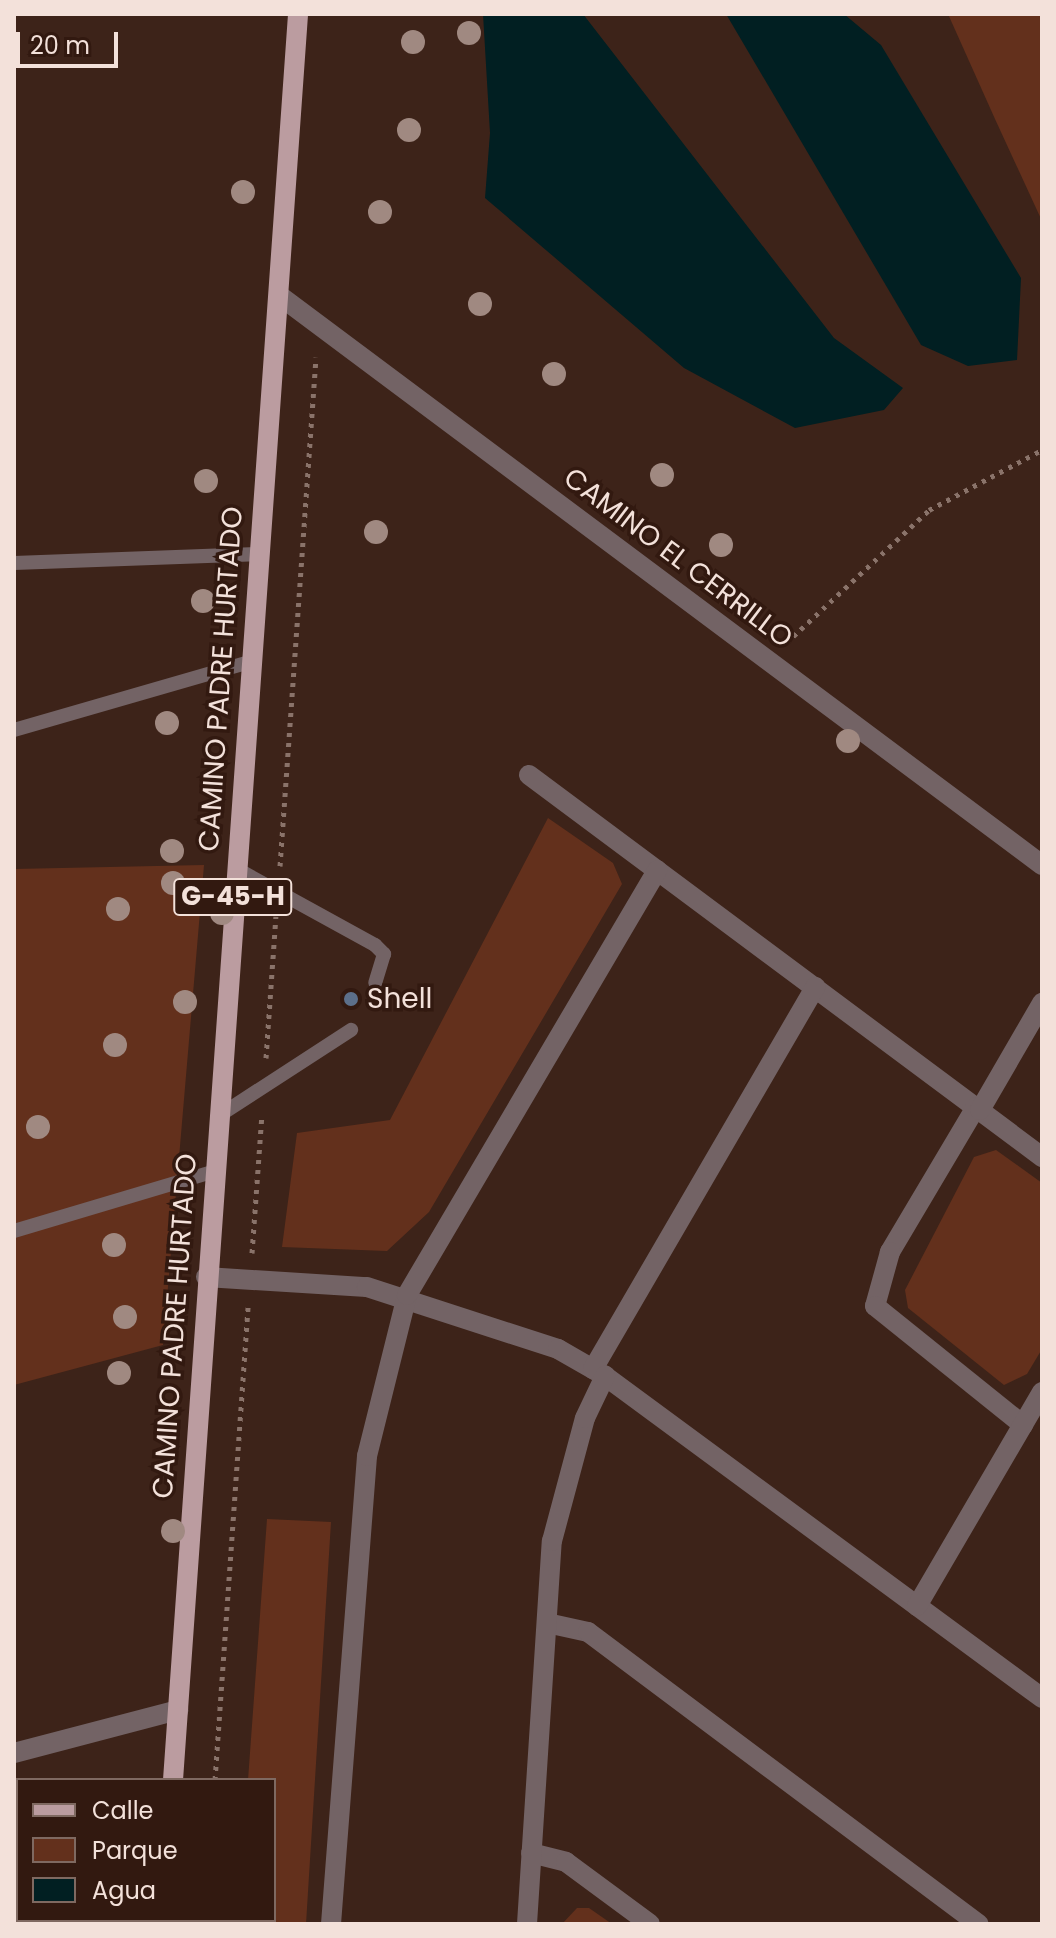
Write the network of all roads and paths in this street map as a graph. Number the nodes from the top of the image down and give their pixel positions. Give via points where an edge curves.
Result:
1 (298, 14) edge
2 (280, 296) junction
3 (1042, 450) edge
4 (257, 554) junction
5 (14, 563) edge
6 (767, 660) junction
7 (250, 662) junction
8 (14, 730) edge
9 (529, 775) dead end
10 (1042, 865) edge
11 (235, 868) junction
12 (657, 870) junction
13 (375, 983) dead end
14 (815, 987) junction
15 (1042, 1003) edge
16 (351, 1030) dead end
17 (978, 1108) junction
18 (216, 1117) junction
19 (1042, 1157) edge
20 (212, 1172) junction
21 (14, 1231) edge
22 (206, 1277) junction
23 (407, 1295) junction
24 (599, 1372) junction
25 (1042, 1392) edge
26 (1023, 1425) junction
27 (917, 1606) junction
28 (547, 1623) junction
29 (1042, 1698) edge
30 (178, 1710) junction
31 (14, 1753) edge
32 (173, 1778) edge
33 (531, 1853) junction
34 (331, 1924) edge
35 (527, 1924) edge
36 (650, 1924) edge
37 (979, 1924) edge

1 - 2 main road, CAMINO PADRE HURTADO / G-45-H
2 - 4 main road, CAMINO PADRE HURTADO / G-45-H
2 - 6 street, CAMINO EL CERRILLO
3 - 6 path via 929,510
4 - 5 lane
4 - 7 main road, CAMINO PADRE HURTADO / G-45-H
6 - 10 street, CAMINO EL CERRILLO
7 - 8 lane
7 - 11 main road, CAMINO PADRE HURTADO / G-45-H
9 - 12 street
11 - 13 lane via 375,945 384,954
11 - 18 main road, CAMINO PADRE HURTADO / G-45-H
12 - 14 street
12 - 23 street
14 - 17 street
14 - 24 street
15 - 17 street
16 - 18 lane
17 - 19 street
17 - 26 street via 890,1252 875,1306
18 - 20 main road, CAMINO PADRE HURTADO / G-45-H
20 - 21 lane
20 - 22 main road, CAMINO PADRE HURTADO / G-45-H
22 - 23 street
22 - 30 main road, CAMINO PADRE HURTADO / G-45-H
23 - 24 street via 528,1336
23 - 34 street via 367,1456
24 - 27 street
24 - 28 street via 552,1541
25 - 26 street
26 - 27 street
27 - 29 street
28 - 33 street
28 - 37 street via 588,1632
30 - 31 street
30 - 32 main road, CAMINO PADRE HURTADO / G-45-H
33 - 35 street
33 - 36 street via 566,1862

